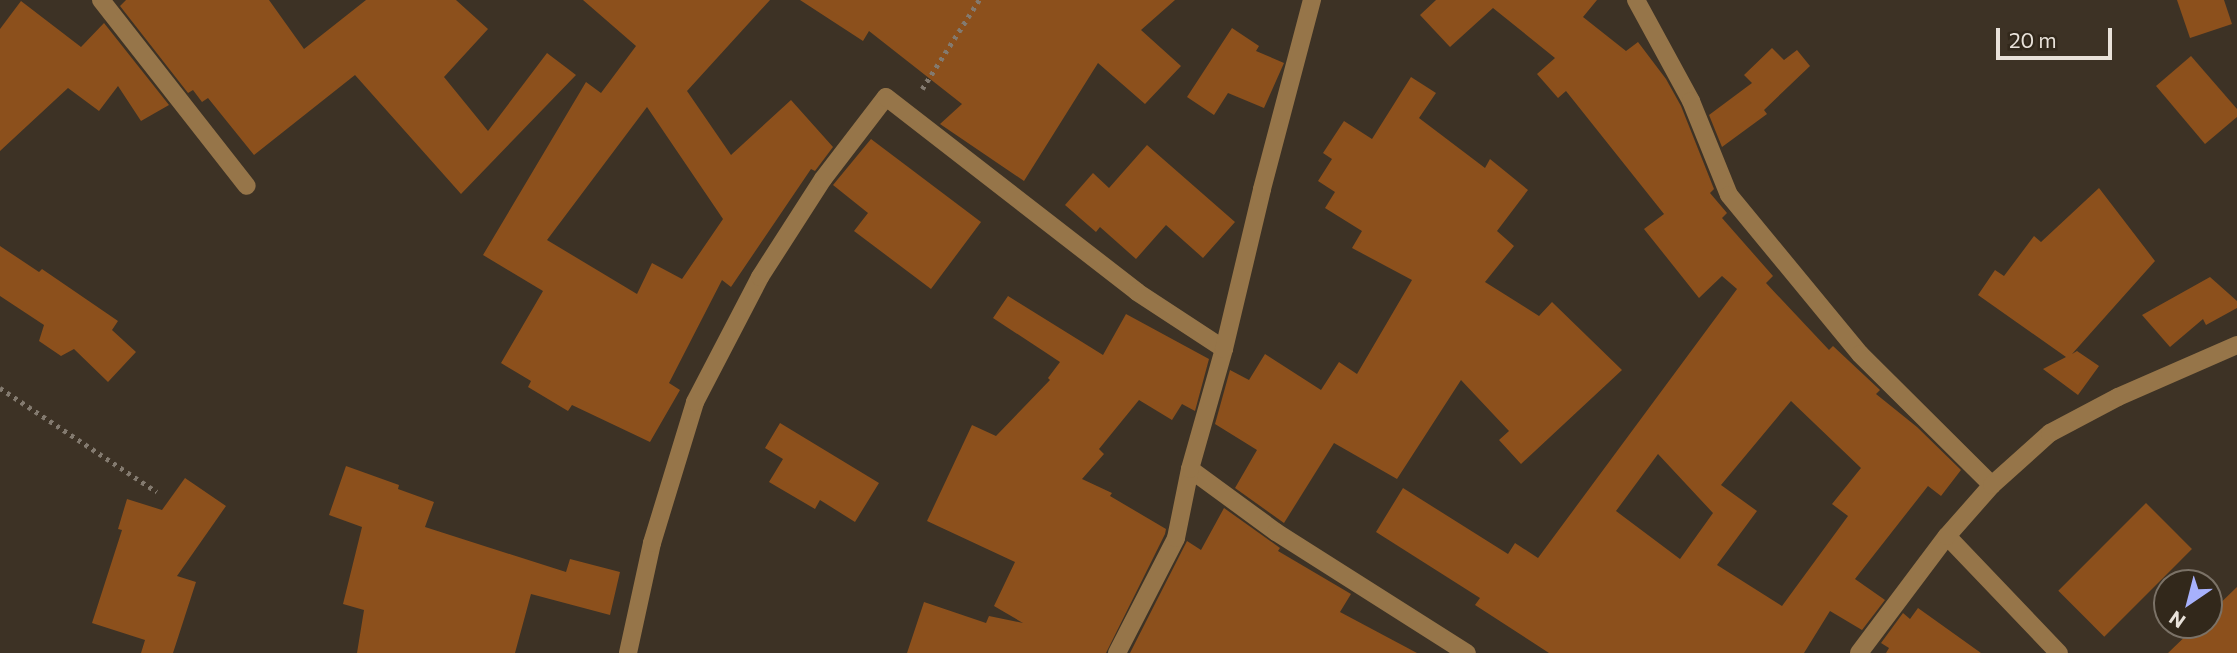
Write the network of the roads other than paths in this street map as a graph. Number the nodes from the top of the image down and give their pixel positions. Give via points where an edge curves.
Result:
1 (101, 0) edge
2 (1312, 0) edge
3 (1636, 0) edge
4 (247, 186) dead end
5 (2237, 345) edge
6 (1224, 349) junction
7 (1190, 469) junction
8 (1992, 485) junction
9 (1947, 536) junction
10 (628, 653) edge
11 (1116, 653) edge
12 (1467, 653) edge
13 (1859, 653) edge
14 (2059, 653) edge

1 - 4 street
2 - 6 street
3 - 8 street via 1690,100 1729,195 1860,354
5 - 8 street via 2118,397 2050,433
6 - 7 street
6 - 10 street via 1137,292 886,97 830,169 760,277 695,402 652,542
7 - 11 street via 1176,538
7 - 12 street via 1276,532
8 - 9 street
9 - 13 street
9 - 14 street

